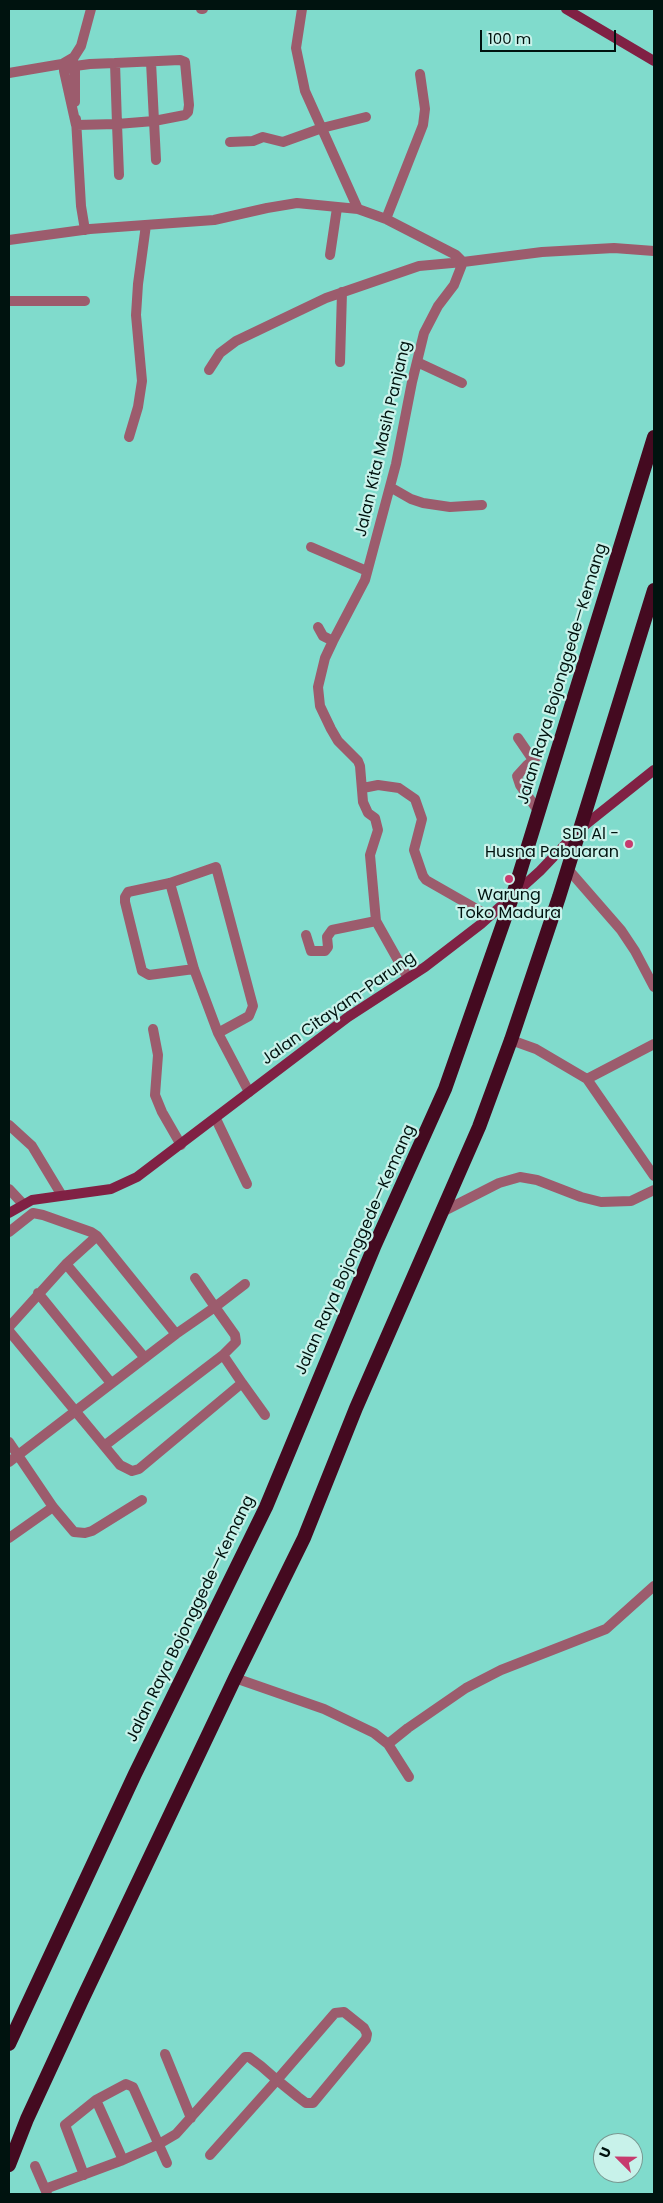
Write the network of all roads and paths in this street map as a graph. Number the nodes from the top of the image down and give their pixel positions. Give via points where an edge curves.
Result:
1 (92, 9) edge
2 (300, 9) edge
3 (566, 9) edge
4 (654, 61) edge
5 (151, 62) junction
6 (115, 63) junction
7 (9, 72) edge
8 (420, 74) dead end
9 (366, 117) dead end
10 (154, 121) junction
11 (117, 124) junction
12 (76, 125) junction
13 (322, 128) junction
14 (230, 142) dead end
15 (156, 160) dead end
16 (119, 175) dead end
17 (337, 208) junction
18 (358, 209) junction
19 (386, 219) junction
20 (146, 225) junction
21 (88, 230) junction
22 (9, 240) edge
23 (654, 251) edge
24 (330, 255) dead end
25 (463, 262) junction
26 (342, 292) junction
27 (9, 301) edge
28 (86, 301) dead end
29 (340, 362) dead end
30 (417, 362) junction
31 (209, 370) dead end
32 (462, 383) dead end
33 (129, 437) dead end
34 (654, 438) edge
35 (390, 487) junction
36 (482, 505) dead end
37 (311, 547) dead end
38 (367, 571) junction
39 (654, 590) edge
40 (318, 627) dead end
41 (333, 641) junction
42 (518, 738) dead end
43 (654, 770) edge
44 (363, 788) junction
45 (539, 812) junction
46 (580, 828) junction
47 (567, 868) junction
48 (170, 884) junction
49 (512, 898) junction
50 (489, 916) junction
51 (376, 921) junction
52 (306, 934) dead end
53 (194, 969) junction
54 (408, 978) junction
55 (654, 987) edge
56 (153, 1029) dead end
57 (218, 1033) junction
58 (511, 1040) junction
59 (654, 1044) edge
60 (587, 1079) junction
61 (249, 1092) junction
62 (216, 1119) junction
63 (9, 1125) edge
64 (181, 1145) junction
65 (654, 1176) edge
66 (247, 1184) dead end
67 (9, 1189) edge
68 (654, 1190) edge
69 (61, 1194) junction
70 (23, 1204) junction
71 (442, 1212) junction
72 (9, 1213) edge
73 (9, 1232) edge
74 (97, 1236) junction
75 (66, 1264) junction
76 (195, 1278) dead end
77 (245, 1284) dead end
78 (38, 1293) junction
79 (215, 1307) junction
80 (9, 1326) edge
81 (9, 1331) edge
82 (176, 1334) junction
83 (223, 1355) junction
84 (145, 1358) junction
85 (111, 1383) junction
86 (242, 1384) junction
87 (74, 1410) junction
88 (266, 1415) dead end
89 (9, 1442) edge
90 (104, 1446) junction
91 (13, 1458) edge
92 (142, 1500) dead end
93 (53, 1507) junction
94 (9, 1538) edge
95 (654, 1586) edge
96 (235, 1678) junction
97 (388, 1744) junction
98 (409, 1777) dead end
99 (9, 2044) edge
100 (165, 2054) dead end
101 (277, 2080) junction
102 (96, 2100) junction
103 (191, 2118) junction
104 (159, 2144) junction
105 (210, 2155) dead end
106 (123, 2160) junction
107 (167, 2163) dead end
108 (9, 2165) edge
109 (35, 2166) dead end
110 (84, 2175) junction
111 (46, 2192) edge

1 - 7 street via 81,46 74,57 62,64
2 - 13 street via 297,59 305,91
3 - 4 main road
5 - 6 street
5 - 10 street
5 - 10 street via 185,62 188,105 185,115
6 - 11 street
6 - 12 street via 75,66 64,71
8 - 19 street via 425,109 423,125
9 - 13 street
10 - 11 street
10 - 15 street
11 - 12 street
11 - 16 street
12 - 21 street via 81,191
13 - 14 street via 283,142 263,137
13 - 18 street
17 - 18 street
17 - 20 street via 297,203 214,220
17 - 24 street
18 - 19 street
19 - 25 street via 456,255
20 - 21 street
20 - 33 street via 136,315 142,381
21 - 22 street
23 - 25 street via 614,248 542,252
25 - 26 street via 419,266
25 - 30 street, Jalan Kita Masih Panjang via 454,285 430,320
26 - 29 street
26 - 31 street via 236,341 220,353
27 - 28 street
30 - 32 street
30 - 35 street, Jalan Kita Masih Panjang
34 - 45 highway, Jalan Raya Bojonggede—Kemang
35 - 36 street via 424,503 450,507
35 - 38 street, Jalan Kita Masih Panjang
37 - 38 street
38 - 41 street, Jalan Kita Masih Panjang
39 - 46 highway
40 - 41 street via 323,636
41 - 44 street, Jalan Kita Masih Panjang via 319,678 320,706 338,741 358,760
42 - 45 street via 536,758 518,776 520,785
43 - 46 main road, Jalan Citayam-Parung
44 - 50 street via 378,785 399,788 417,800 422,819 414,850 423,876
44 - 51 street, Jalan Kita Masih Panjang via 363,802 375,818 378,830 370,855
45 - 49 highway, Jalan Raya Bojonggede—Kemang
46 - 47 highway
46 - 49 main road, Jalan Citayam-Parung
47 - 55 street via 621,930
47 - 58 highway
48 - 53 street
48 - 53 street via 128,892 125,896 140,969 149,975
48 - 57 street via 214,866 217,868 253,1006 249,1016
49 - 50 main road, Jalan Citayam-Parung
49 - 99 highway, Jalan Raya Bojonggede—Kemang via 445,1089 374,1247 266,1507 135,1774
50 - 54 main road, Jalan Citayam-Parung
51 - 52 street via 332,930 327,937 325,951 311,951
51 - 54 street, Jalan Kita Masih Panjang
53 - 57 street
54 - 61 main road, Jalan Citayam-Parung via 348,1017
56 - 64 street via 158,1055 155,1095
57 - 61 street
58 - 60 street via 543,1053
58 - 71 highway via 479,1127
59 - 60 street
60 - 65 street
61 - 62 main road, Jalan Citayam-Parung
62 - 64 main road, Jalan Citayam-Parung
62 - 66 street
63 - 69 street via 32,1146
64 - 69 main road, Jalan Citayam-Parung via 118,1188
67 - 70 street
68 - 71 street via 631,1201 601,1202 520,1177 499,1183
69 - 70 main road, Jalan Citayam-Parung
70 - 72 main road, Jalan Citayam-Parung
71 - 96 highway via 356,1408 304,1538
73 - 74 street via 33,1213
74 - 75 street
74 - 82 street
75 - 78 street
75 - 84 street
76 - 79 street
77 - 79 street
78 - 80 street
78 - 85 street
79 - 82 street
79 - 83 street via 237,1338
81 - 87 street
82 - 84 street
83 - 86 street
83 - 90 street
84 - 85 street
85 - 87 street
86 - 88 street
86 - 90 street via 139,1469 132,1471 122,1467
87 - 90 street
87 - 91 street
89 - 91 street
91 - 93 street
92 - 93 street via 85,1533 71,1529
93 - 94 street
95 - 97 street via 606,1629 501,1670 466,1688
96 - 97 street via 344,1717 374,1732
96 - 108 highway via 82,2000
97 - 98 street
100 - 103 street
101 - 101 street via 335,2013 344,2012 366,2032 366,2039 313,2104 307,2104
101 - 103 street via 245,2057
101 - 105 street
102 - 104 street via 126,2084 131,2085
102 - 106 street
102 - 110 street via 64,2124
103 - 104 street via 176,2134
104 - 106 street
104 - 107 street
106 - 110 street
109 - 111 street
110 - 111 street

